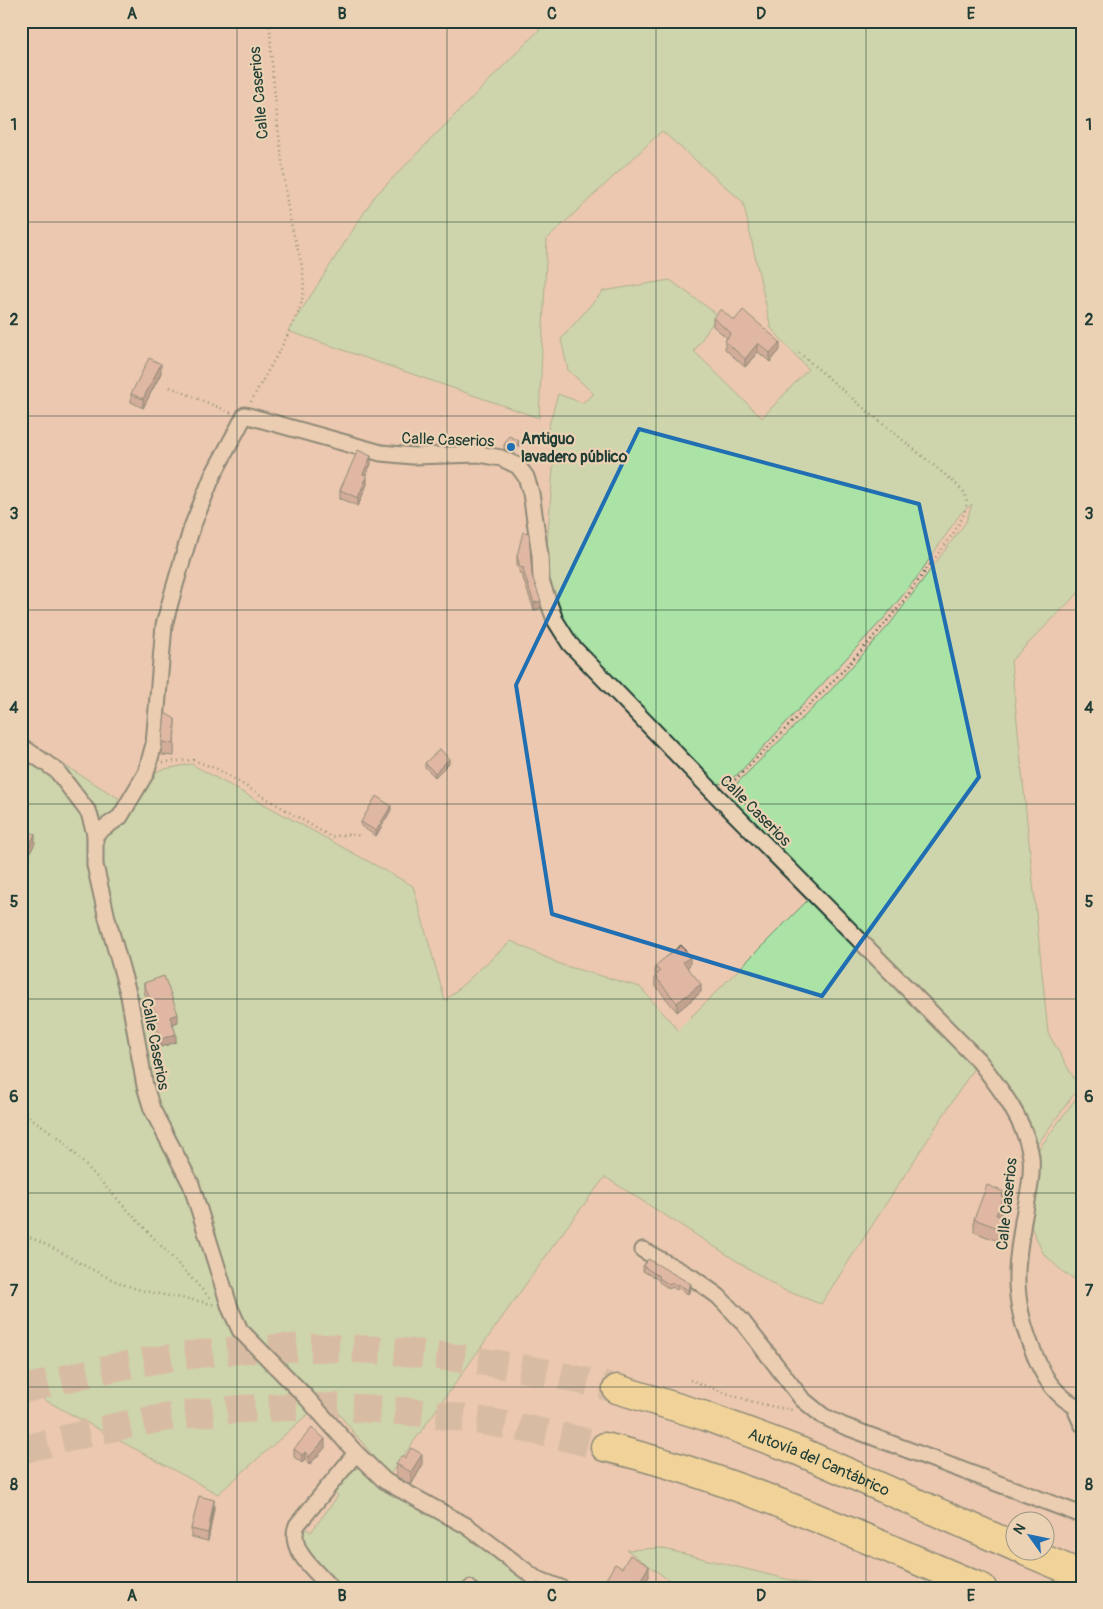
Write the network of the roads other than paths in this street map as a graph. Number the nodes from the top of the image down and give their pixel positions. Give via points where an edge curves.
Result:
1 (21, 746) edge
2 (95, 834) junction
3 (643, 1250) dead end
4 (617, 1389) tunnel mouth
5 (1080, 1406) edge
6 (1082, 1424) edge
7 (605, 1447) tunnel mouth
8 (356, 1453) junction
9 (1082, 1515) edge
10 (1006, 1543) edge
11 (1056, 1560) edge
12 (1050, 1562) edge
13 (1082, 1568) edge
14 (1082, 1576) edge
15 (532, 1583) edge
16 (331, 1588) edge
17 (466, 1588) edge
18 (474, 1588) edge
19 (561, 1588) edge
20 (982, 1588) edge

1 - 2 street, Calle Caserios via 57,771 89,813
2 - 5 street, Calle Caserios via 120,817 146,773 154,744 164,625 173,592 192,527 213,475 245,415 381,452 413,456 479,454 501,458 518,466 526,476 531,493 541,581 555,620 570,644 979,1061 1002,1089 1031,1158 1016,1273 1018,1304 1043,1374 1068,1402
2 - 8 street, Calle Caserios via 95,865 129,996 144,1086 191,1184 230,1308 240,1330
3 - 9 street via 700,1282 718,1296 742,1321 799,1395 830,1420
4 - 10 highway, Autovía del Cantábrico via 705,1416 798,1451
5 - 6 street, Calle Caserios via 1078,1416
7 - 20 highway via 701,1473 768,1498
8 - 15 street, Calle Caserios via 385,1480 467,1526
8 - 16 street via 297,1525 294,1533 295,1543 304,1560
11 - 13 highway
12 - 14 highway
15 - 19 street, Calle Caserios
17 - 18 lane via 470,1584

